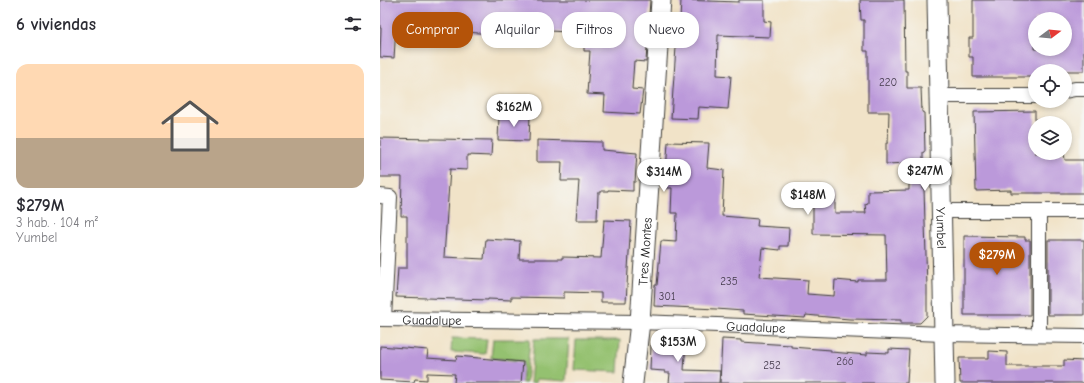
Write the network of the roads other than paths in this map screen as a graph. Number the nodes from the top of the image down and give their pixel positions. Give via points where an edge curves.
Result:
1 (661, 0) edge
2 (937, 0) edge
3 (1084, 89) edge
4 (1072, 90) edge
5 (939, 96) junction
6 (1028, 96) edge
7 (380, 196) edge
8 (941, 211) junction
9 (1040, 211) junction
10 (1084, 212) edge
11 (382, 319) edge
12 (640, 322) junction
13 (944, 334) junction
14 (1039, 335) junction
15 (1084, 336) edge
16 (634, 383) edge
17 (945, 383) edge

1 - 12 street, Tres Montes
2 - 5 street, Yumbel
3 - 4 street
5 - 6 street
5 - 8 street, Yumbel
7 - 11 street via 390,197
8 - 9 street
8 - 13 street, Yumbel
9 - 10 street
9 - 14 street
11 - 12 street, Guadalupe
12 - 13 street, Guadalupe
12 - 16 street, Tres Montes
13 - 14 street, Guadalupe
13 - 17 street, Yumbel
14 - 15 street, Guadalupe

